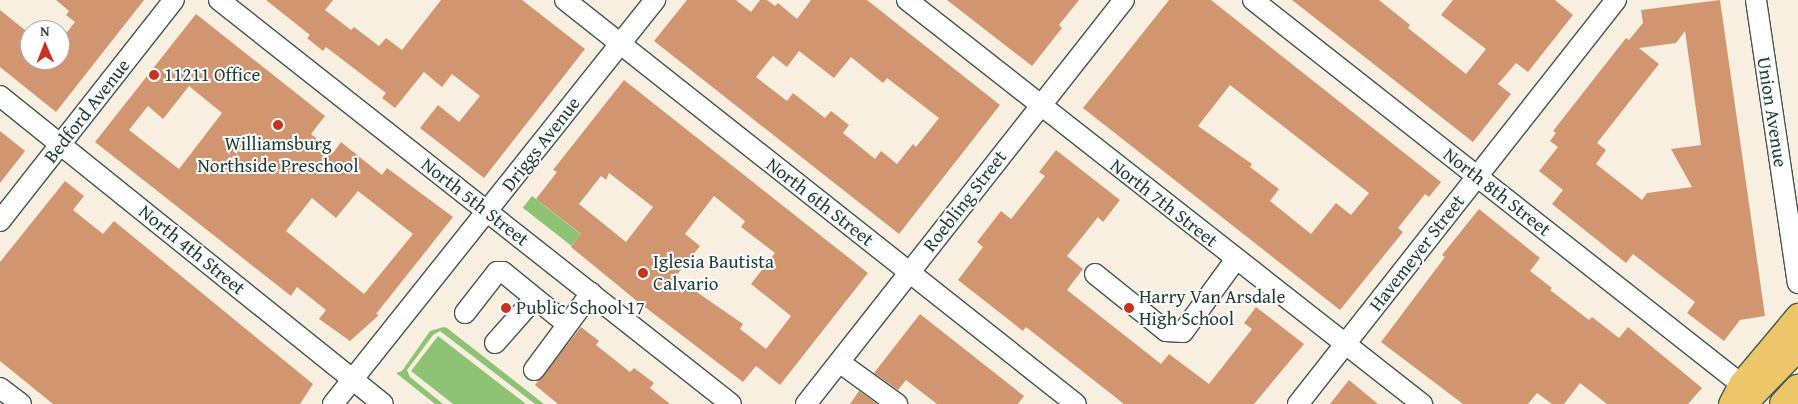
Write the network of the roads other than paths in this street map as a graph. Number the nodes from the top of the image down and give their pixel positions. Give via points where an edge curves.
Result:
1 (174, 0) edge
2 (219, 0) edge
3 (565, 0) edge
4 (655, 0) edge
5 (907, 0) edge
6 (1124, 0) edge
7 (1252, 0) edge
8 (1756, 0) edge
9 (1608, 3) edge
10 (620, 44) junction
11 (0, 96) edge
12 (1041, 105) junction
13 (60, 144) junction
14 (1477, 177) junction
15 (1790, 179) edge
16 (488, 212) junction
17 (0, 221) edge
18 (1236, 259) junction
19 (909, 272) junction
20 (1095, 274) dead end
21 (1798, 283) edge
22 (591, 293) junction
23 (535, 298) junction
24 (465, 313) dead end
25 (1798, 316) edge
26 (567, 324) junction
27 (495, 343) dead end
28 (1345, 345) junction
29 (1798, 347) edge
30 (839, 362) junction
31 (534, 370) dead end
32 (351, 380) junction
33 (0, 388) edge
34 (1798, 389) edge
35 (1738, 397) edge
36 (21, 404) edge
37 (333, 404) edge
38 (383, 404) edge
39 (731, 404) edge
40 (806, 404) edge
41 (897, 404) edge
42 (1076, 404) edge
43 (1298, 404) edge
44 (1422, 404) edge
45 (1784, 404) edge

1 - 13 street, Bedford Avenue
2 - 16 street, North 5th Street
3 - 10 street, North 6th Street
4 - 10 street, Driggs Avenue
5 - 12 street, North 7th Street
6 - 12 street, Roebling Street
7 - 14 street, North 8th Street
8 - 15 street, Union Avenue
9 - 14 street, Havemeyer Street
10 - 16 street, Driggs Avenue
10 - 19 street, North 6th Street
11 - 13 street, North 4th Street
12 - 18 street, North 7th Street
12 - 19 street, Roebling Street
13 - 17 street, Bedford Avenue
13 - 32 street, North 4th Street
14 - 28 street, Havemeyer Street
14 - 35 street, North 8th Street
15 - 21 street, Union Avenue
16 - 22 street, North 5th Street
16 - 32 street, Driggs Avenue
18 - 20 street via 1182,332 1166,331
18 - 28 street, North 7th Street
19 - 30 street, Roebling Street
19 - 42 street, North 6th Street
22 - 26 street
22 - 39 street, North 5th Street
23 - 24 street via 507,274 497,272
23 - 26 street
23 - 27 street
25 - 35 main road
26 - 31 street
28 - 43 street, Havemeyer Street
28 - 44 street, North 7th Street
29 - 35 main road
30 - 40 street, Roebling Street
30 - 41 street
32 - 37 street, Driggs Avenue
32 - 38 street, North 4th Street
33 - 36 street
34 - 45 highway

